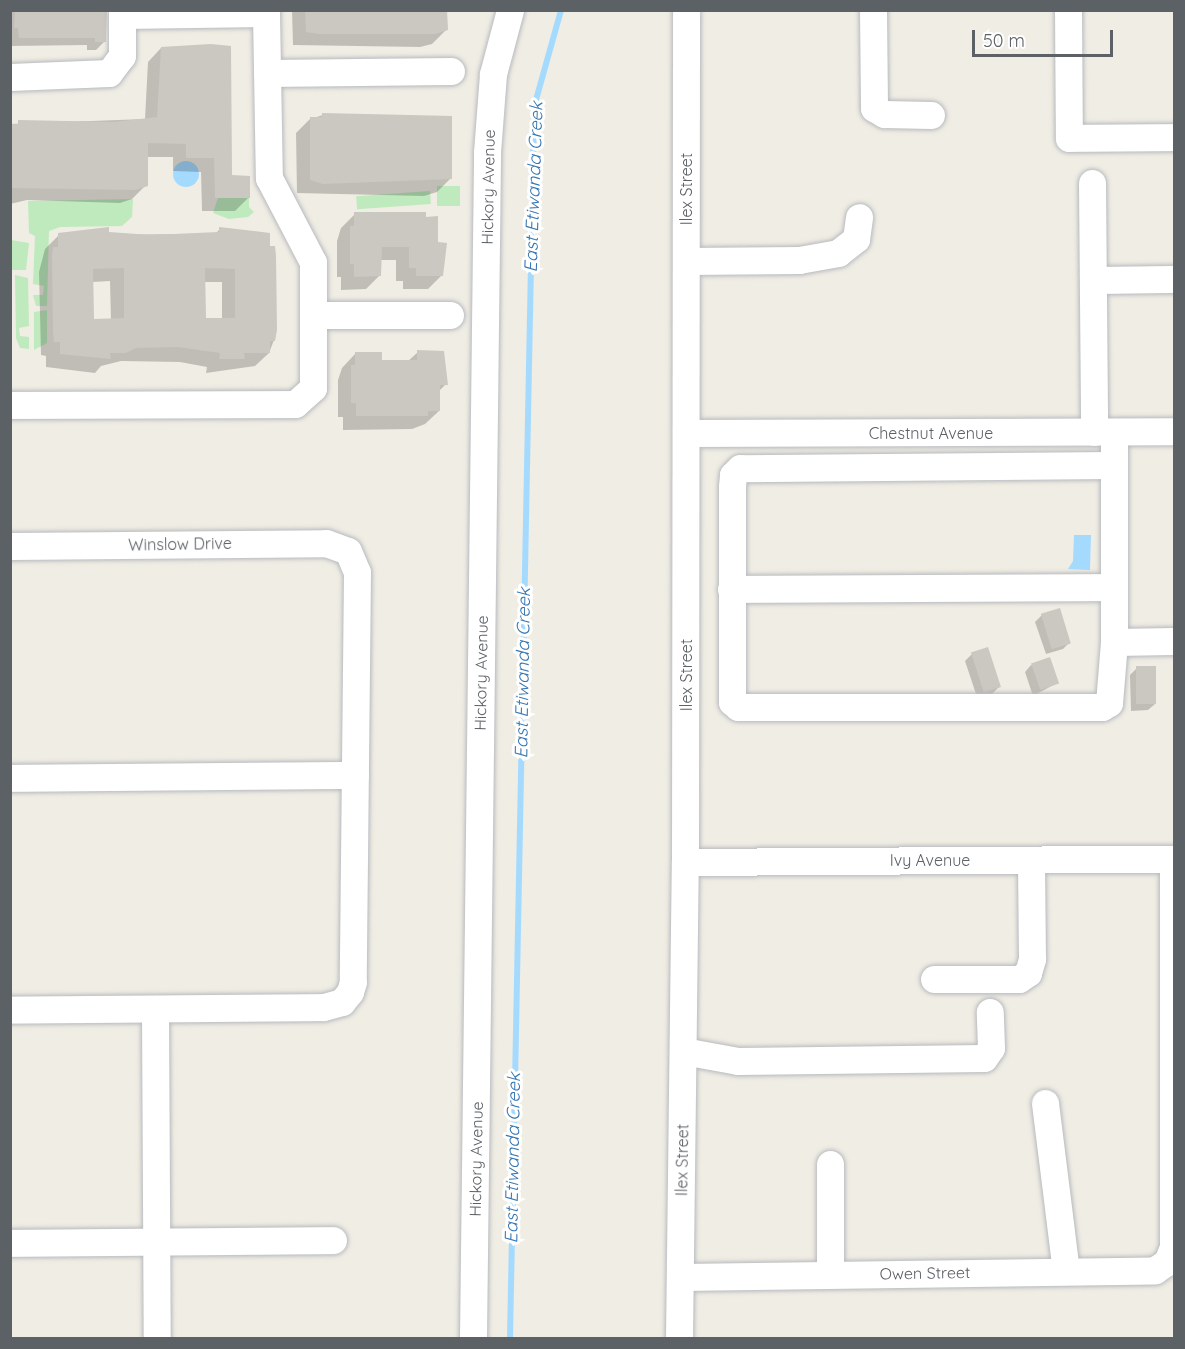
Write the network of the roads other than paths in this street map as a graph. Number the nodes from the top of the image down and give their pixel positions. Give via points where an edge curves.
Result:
1 (510, 10) edge
2 (686, 10) edge
3 (873, 10) edge
4 (1068, 10) edge
5 (178, 12) edge
6 (214, 12) edge
7 (266, 12) edge
8 (122, 13) edge
9 (451, 71) dead end
10 (267, 73) junction
11 (10, 77) edge
12 (931, 115) dead end
13 (1174, 137) edge
14 (1092, 183) dead end
15 (859, 217) dead end
16 (686, 261) junction
17 (1174, 279) edge
18 (1093, 280) junction
19 (313, 315) junction
20 (450, 315) dead end
21 (10, 405) edge
22 (1174, 431) edge
23 (1104, 432) junction
24 (687, 433) junction
25 (1113, 465) junction
26 (10, 546) edge
27 (1114, 587) junction
28 (731, 590) junction
29 (1174, 641) edge
30 (1114, 642) junction
31 (355, 775) junction
32 (10, 778) edge
33 (1174, 859) edge
34 (1031, 860) junction
35 (685, 862) junction
36 (934, 979) dead end
37 (154, 1009) junction
38 (10, 1010) edge
39 (990, 1012) dead end
40 (683, 1051) junction
41 (1045, 1103) dead end
42 (830, 1164) dead end
43 (333, 1240) dead end
44 (156, 1242) junction
45 (10, 1243) edge
46 (1066, 1271) junction
47 (830, 1274) junction
48 (681, 1276) junction
49 (157, 1338) edge
50 (473, 1338) edge
51 (679, 1338) edge

1 - 50 street, Hickory Avenue via 493,74 487,152
2 - 16 street, Ilex Street
3 - 12 street via 874,108 884,114
4 - 13 street via 1069,138
5 - 6 street
5 - 8 street
6 - 7 street
7 - 10 street
8 - 11 street via 122,56 110,73
9 - 10 street
10 - 19 street via 269,178 313,262
14 - 18 street
15 - 16 street via 856,239 838,253 799,260
16 - 24 street, Ilex Street
17 - 18 street
18 - 23 street
19 - 20 street
19 - 21 street via 313,388 295,404
22 - 23 street, Chestnut Avenue
23 - 24 street, Chestnut Avenue
23 - 25 street
24 - 35 street, Ilex Street
25 - 27 street
25 - 28 street via 741,468 733,475 732,487
26 - 31 street, Winslow Drive via 326,543 348,551 357,572
27 - 28 street
27 - 30 street
28 - 30 street via 730,694 738,707 1102,707 1109,703
29 - 30 street
31 - 32 street
31 - 37 street via 353,982 342,1002 323,1007
33 - 34 street, Ivy Avenue
33 - 46 street, Owen Street via 1173,1247 1167,1262 1155,1270
34 - 35 street, Ivy Avenue
34 - 36 street via 1029,973 1019,979
35 - 40 street, Ilex Street
37 - 38 street
37 - 44 street
39 - 40 street via 992,1047 984,1058 738,1061
40 - 48 street, Ilex Street
41 - 46 street
42 - 47 street
43 - 44 street
44 - 45 street
44 - 49 street
46 - 47 street, Owen Street
47 - 48 street, Owen Street
48 - 51 street, Ilex Street

